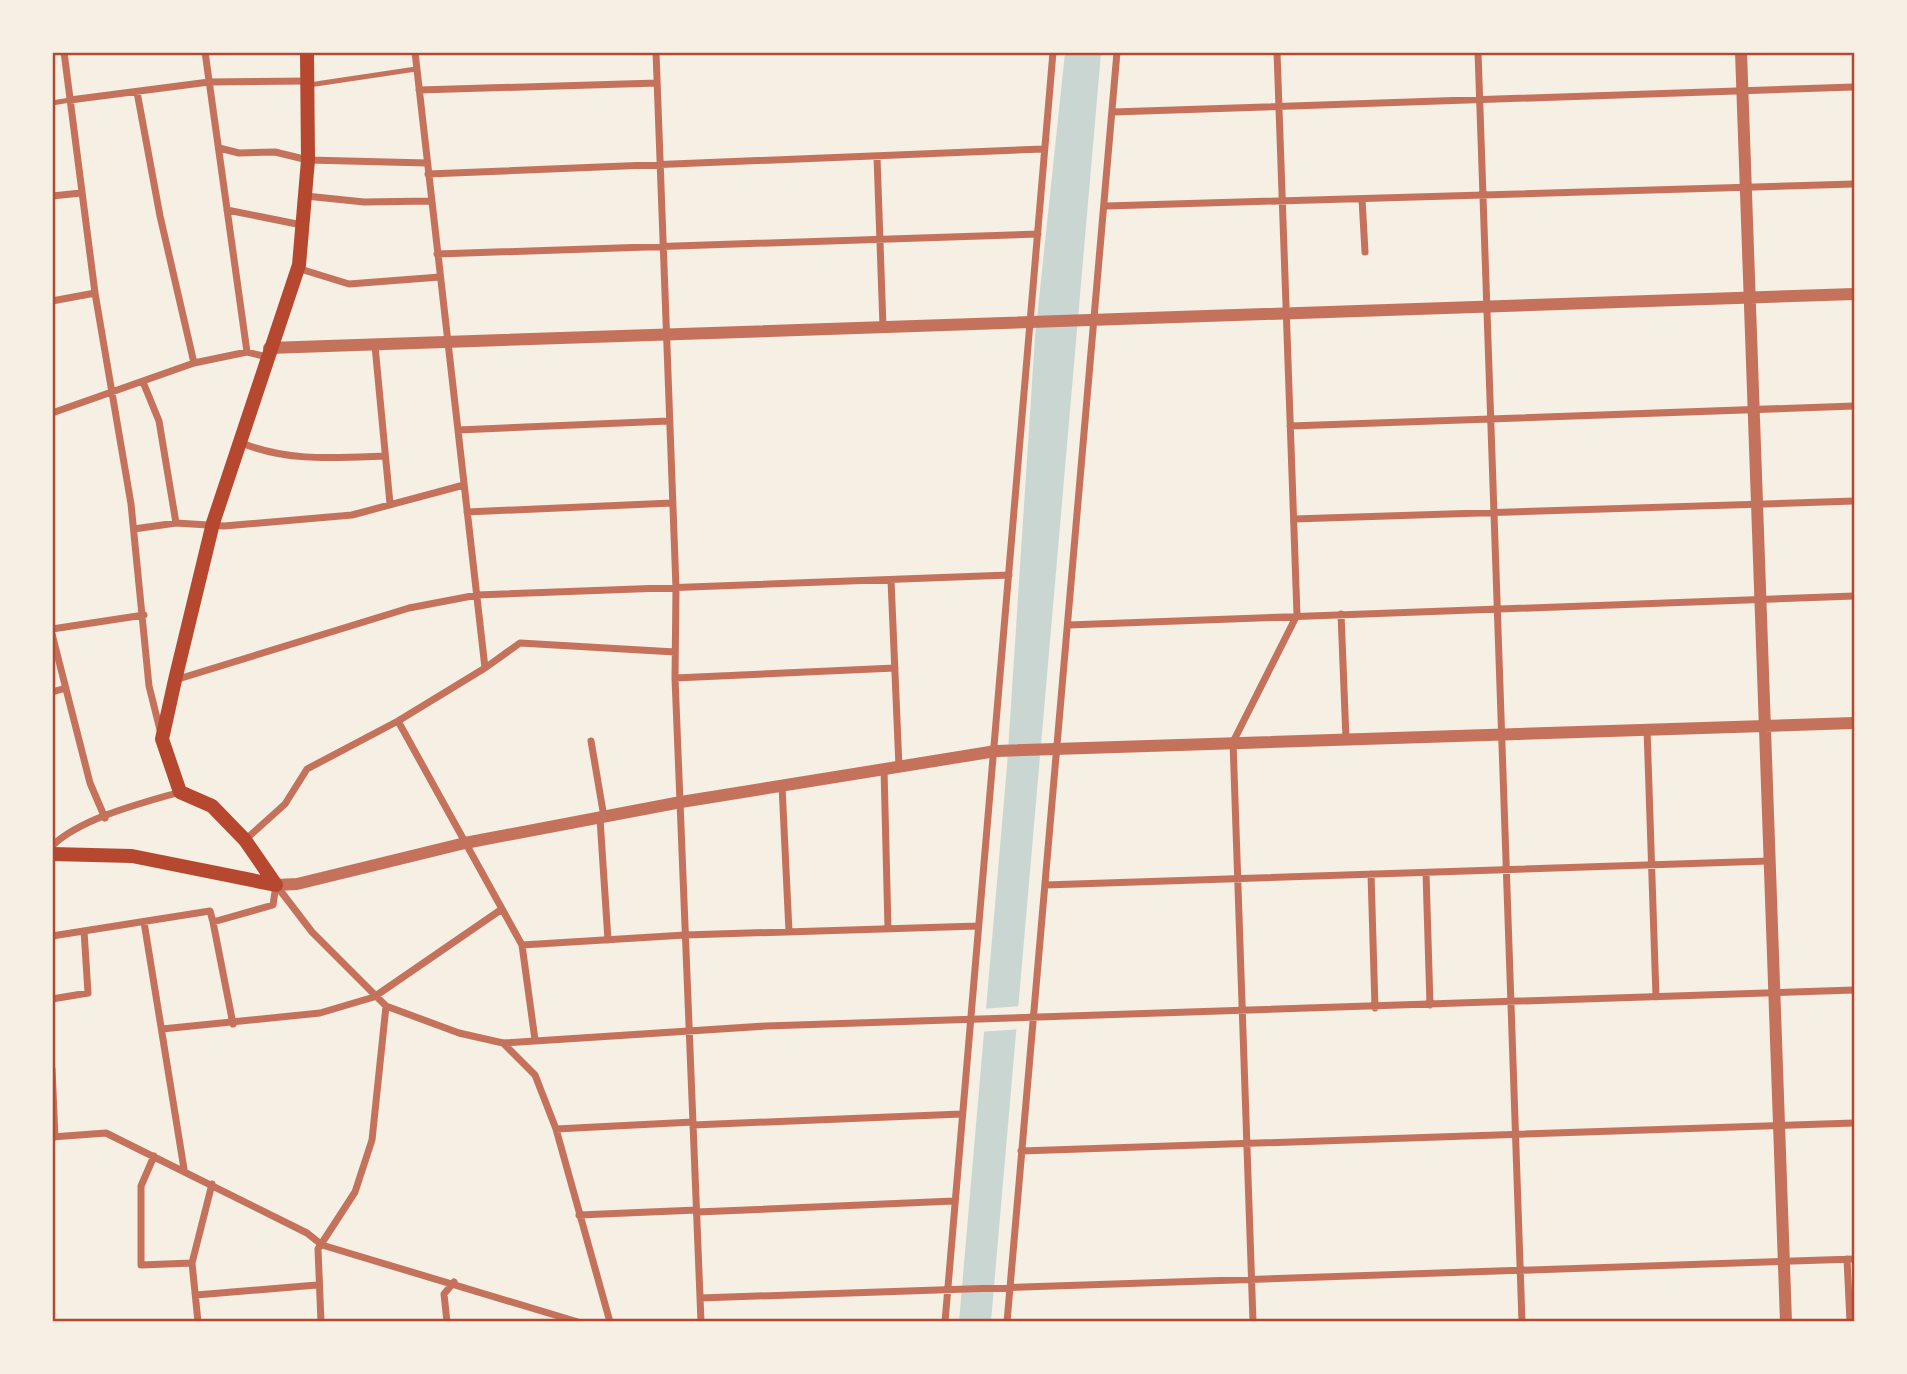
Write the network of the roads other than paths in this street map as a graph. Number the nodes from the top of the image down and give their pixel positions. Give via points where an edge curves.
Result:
1 (64, 52) edge
2 (205, 52) edge
3 (307, 52) edge
4 (415, 52) edge
5 (656, 52) edge
6 (1053, 52) edge
7 (1117, 52) edge
8 (1277, 52) edge
9 (1478, 52) edge
10 (1741, 52) edge
11 (416, 69) junction
12 (209, 82) junction
13 (309, 83) junction
14 (657, 83) junction
15 (1854, 87) edge
16 (419, 90) junction
17 (137, 92) junction
18 (1743, 92) junction
19 (70, 100) junction
20 (1480, 101) junction
21 (52, 103) edge
22 (1279, 107) junction
23 (1113, 112) junction
24 (219, 148) junction
25 (1043, 149) junction
26 (877, 157) junction
27 (308, 160) junction
28 (427, 163) junction
29 (660, 166) junction
30 (428, 174) junction
31 (1854, 184) edge
32 (1745, 187) junction
33 (80, 193) junction
34 (1482, 195) junction
35 (306, 196) junction
36 (52, 197) edge
37 (1362, 199) junction
38 (431, 201) junction
39 (1282, 202) junction
40 (1106, 206) junction
41 (227, 210) junction
42 (303, 225) junction
43 (1038, 234) junction
44 (880, 239) junction
45 (662, 245) junction
46 (1365, 252) dead end
47 (437, 254) junction
48 (298, 268) junction
49 (440, 277) junction
50 (95, 293) junction
51 (1854, 294) edge
52 (1749, 298) junction
53 (52, 302) edge
54 (1486, 306) junction
55 (1285, 314) junction
56 (1094, 320) junction
57 (1029, 323) junction
58 (883, 327) junction
59 (664, 336) junction
60 (448, 342) junction
61 (375, 346) junction
62 (247, 352) junction
63 (268, 352) junction
64 (194, 363) junction
65 (144, 382) junction
66 (110, 394) junction
67 (1854, 406) edge
68 (1754, 410) junction
69 (52, 413) edge
70 (1490, 418) junction
71 (668, 421) junction
72 (1290, 426) junction
73 (457, 430) junction
74 (239, 442) junction
75 (385, 456) junction
76 (464, 485) junction
77 (1854, 501) edge
78 (672, 503) junction
79 (390, 504) junction
80 (1757, 504) junction
81 (467, 512) junction
82 (1494, 514) junction
83 (1294, 519) junction
84 (176, 523) junction
85 (213, 523) junction
86 (134, 529) junction
87 (1009, 575) junction
88 (891, 580) junction
89 (676, 588) junction
90 (477, 594) junction
91 (1854, 596) edge
92 (1760, 599) junction
93 (1496, 608) junction
94 (1341, 614) junction
95 (144, 615) junction
96 (1297, 615) junction
97 (1068, 625) junction
98 (52, 629) edge
99 (52, 635) edge
100 (675, 652) junction
101 (895, 667) junction
102 (485, 668) junction
103 (675, 678) junction
104 (175, 680) junction
105 (66, 688) junction
106 (52, 692) edge
107 (398, 721) junction
108 (1854, 723) edge
109 (1765, 726) junction
110 (1647, 729) junction
111 (1502, 736) junction
112 (162, 739) junction
113 (1346, 739) junction
114 (591, 741) dead end
115 (1233, 742) junction
116 (1056, 749) junction
117 (996, 751) junction
118 (899, 767) junction
119 (884, 769) junction
120 (782, 786) junction
121 (180, 792) junction
122 (681, 802) junction
123 (105, 818) junction
124 (602, 818) junction
125 (245, 839) junction
126 (465, 843) junction
127 (52, 846) edge
128 (52, 854) edge
129 (1768, 861) junction
130 (1652, 865) junction
131 (1506, 871) junction
132 (1426, 873) junction
133 (1371, 874) junction
134 (1238, 880) junction
135 (276, 885) junction
136 (1045, 885) junction
137 (502, 909) junction
138 (144, 922) junction
139 (213, 922) junction
140 (978, 926) junction
141 (888, 929) junction
142 (84, 931) junction
143 (789, 932) junction
144 (685, 935) junction
145 (52, 936) edge
146 (608, 940) junction
147 (522, 945) junction
148 (1854, 990) edge
149 (1774, 993) junction
150 (374, 996) junction
151 (1656, 997) junction
152 (52, 999) edge
153 (1510, 1002) junction
154 (1430, 1005) junction
155 (386, 1006) junction
156 (1375, 1008) junction
157 (1243, 1012) junction
158 (1028, 1018) junction
159 (972, 1021) junction
160 (233, 1024) junction
161 (162, 1029) junction
162 (689, 1030) junction
163 (535, 1040) junction
164 (503, 1043) junction
165 (52, 1069) edge
166 (961, 1114) junction
167 (1854, 1123) edge
168 (693, 1124) junction
169 (1779, 1125) junction
170 (556, 1129) junction
171 (1514, 1132) junction
172 (54, 1137) edge
173 (1246, 1143) junction
174 (1021, 1151) junction
175 (154, 1156) junction
176 (184, 1169) junction
177 (212, 1184) junction
178 (954, 1201) junction
179 (697, 1211) junction
180 (579, 1215) junction
181 (322, 1245) junction
182 (1851, 1259) edge
183 (1784, 1261) junction
184 (192, 1263) junction
185 (1520, 1270) junction
186 (1251, 1281) junction
187 (454, 1282) junction
188 (317, 1284) junction
189 (1005, 1288) junction
190 (949, 1290) junction
191 (195, 1295) junction
192 (700, 1298) junction
193 (198, 1321) edge
194 (321, 1321) edge
195 (447, 1321) edge
196 (578, 1321) edge
197 (610, 1321) edge
198 (701, 1321) edge
199 (945, 1321) edge
200 (1007, 1321) edge
201 (1253, 1321) edge
202 (1522, 1321) edge
203 (1786, 1321) edge
204 (1850, 1321) edge

1 - 19 street
2 - 12 street
3 - 13 main road
4 - 11 street
5 - 14 street
6 - 25 street
7 - 23 street
8 - 22 street
9 - 20 street
10 - 18 street
11 - 13 lane
11 - 16 street
12 - 13 street
12 - 17 street
12 - 24 street
13 - 27 main road
14 - 16 street
14 - 29 street
15 - 18 street
16 - 28 street
17 - 19 street
17 - 64 street
18 - 20 street
18 - 32 street
19 - 21 lane
19 - 33 street
20 - 22 street
20 - 34 street
22 - 23 street
22 - 39 street
23 - 40 street
24 - 27 street via 239,153 275,152
24 - 41 street
25 - 26 street
25 - 43 street
26 - 29 street
26 - 44 street
27 - 28 street
27 - 35 main road
28 - 30 street
29 - 30 street
29 - 45 street
30 - 38 street
31 - 32 street
32 - 34 street
32 - 52 street
33 - 36 street
33 - 50 street
34 - 37 street
34 - 54 street
35 - 38 street via 364,202
35 - 42 main road
37 - 39 street
37 - 46 street
38 - 47 street
39 - 40 street
39 - 55 street
40 - 56 street
41 - 42 street
41 - 62 street
42 - 48 main road
43 - 44 street
43 - 57 street
44 - 45 street
44 - 58 street
45 - 47 street
45 - 59 street
47 - 49 street
48 - 49 street via 349,284
48 - 63 main road
49 - 60 street
50 - 53 street
50 - 66 street
51 - 52 street
52 - 54 street
52 - 68 street
54 - 55 street
54 - 70 street
55 - 56 street
55 - 72 street
56 - 57 street
56 - 97 street
57 - 58 street
57 - 87 street
58 - 59 street
59 - 60 street
59 - 71 street
60 - 61 street
60 - 73 street
61 - 63 street
61 - 75 street
62 - 63 street
62 - 64 street
63 - 74 main road
64 - 65 street
65 - 66 street
65 - 84 street via 159,421
66 - 69 street
66 - 86 street
67 - 68 street
68 - 70 street
68 - 80 street
70 - 72 street
70 - 82 street
71 - 73 street
71 - 78 street
72 - 83 street
73 - 76 street
74 - 75 street via 268,454
74 - 85 main road
75 - 79 street
76 - 79 street
76 - 81 street
77 - 80 street
78 - 81 street
78 - 89 street
79 - 85 street via 352,515 246,525
80 - 82 street
80 - 92 street
81 - 90 street
82 - 83 street
82 - 93 street
83 - 96 street
84 - 85 street
84 - 86 street
85 - 104 main road
86 - 95 street
87 - 88 street
87 - 117 street
88 - 89 street
88 - 101 street
89 - 90 street
89 - 100 street
90 - 102 street
90 - 104 street via 409,608
91 - 92 street
92 - 93 street
92 - 109 street
93 - 94 street
93 - 111 street
94 - 96 street
94 - 113 street
95 - 98 street
95 - 112 street via 141,626 149,686
96 - 97 street
96 - 115 street
97 - 116 street
99 - 105 street
100 - 102 street via 520,643
100 - 103 street
101 - 103 street
101 - 118 street
102 - 107 street
103 - 122 street
104 - 112 main road
105 - 106 street
105 - 123 street via 90,783
107 - 125 street via 307,769 285,804
107 - 126 street
108 - 109 street
109 - 110 street
109 - 129 street
110 - 111 street
110 - 130 street
111 - 113 street
111 - 131 street
112 - 121 main road
113 - 115 street
114 - 124 street
115 - 116 street
115 - 134 street
116 - 117 street
116 - 136 street
117 - 118 street
117 - 140 street
118 - 119 street
119 - 120 street
119 - 141 street
120 - 122 street
120 - 143 street
121 - 123 street
121 - 125 main road via 212,806
122 - 124 street
122 - 144 street
123 - 127 street
124 - 126 street
124 - 146 street
125 - 135 main road
126 - 135 street
126 - 137 street
128 - 135 main road via 132,856
129 - 130 street
129 - 149 street
130 - 131 street
130 - 151 street
131 - 132 street
131 - 153 street
132 - 133 street
132 - 154 street
133 - 134 street
133 - 156 street
134 - 136 street
134 - 157 street
135 - 139 street via 273,905
135 - 150 street via 312,932
136 - 158 street
137 - 147 street
137 - 150 street
138 - 139 street via 210,911
138 - 142 street
138 - 161 street
139 - 160 street
140 - 141 street
140 - 159 street
141 - 143 street
142 - 145 street
142 - 152 street via 88,993
143 - 144 street
144 - 146 street
144 - 162 street
146 - 147 street
147 - 163 street
148 - 149 street
149 - 151 street
149 - 169 street
150 - 155 street
150 - 160 street via 320,1013
151 - 153 street
153 - 154 street
153 - 171 street
154 - 156 street
155 - 164 street via 458,1033
155 - 181 street via 372,1140 355,1192
156 - 157 street
157 - 158 street
157 - 173 street
158 - 159 street
158 - 174 street
159 - 162 street
159 - 166 street
160 - 161 street
161 - 176 street
162 - 163 street
162 - 168 street
163 - 164 street
164 - 170 street via 535,1075
165 - 172 street
166 - 168 street
166 - 178 street
167 - 169 street
168 - 170 street
168 - 179 street
169 - 171 street
169 - 183 street
170 - 180 street
171 - 173 street
171 - 185 street
172 - 175 street via 106,1133
173 - 174 street
173 - 186 street
174 - 189 street
175 - 176 street
175 - 184 street via 141,1186 141,1265
176 - 177 street
177 - 181 street
177 - 184 street
178 - 179 street
178 - 190 street
179 - 180 street
179 - 192 street
180 - 197 street
181 - 187 street
181 - 188 street
182 - 183 street
182 - 204 street
183 - 185 street
183 - 203 street
184 - 191 street
185 - 186 street
185 - 202 street
186 - 189 street
186 - 201 street
187 - 195 street via 444,1294
187 - 196 street
188 - 191 street
188 - 194 street
189 - 190 street
189 - 200 street
190 - 192 street
190 - 199 street
191 - 193 street
192 - 198 street

